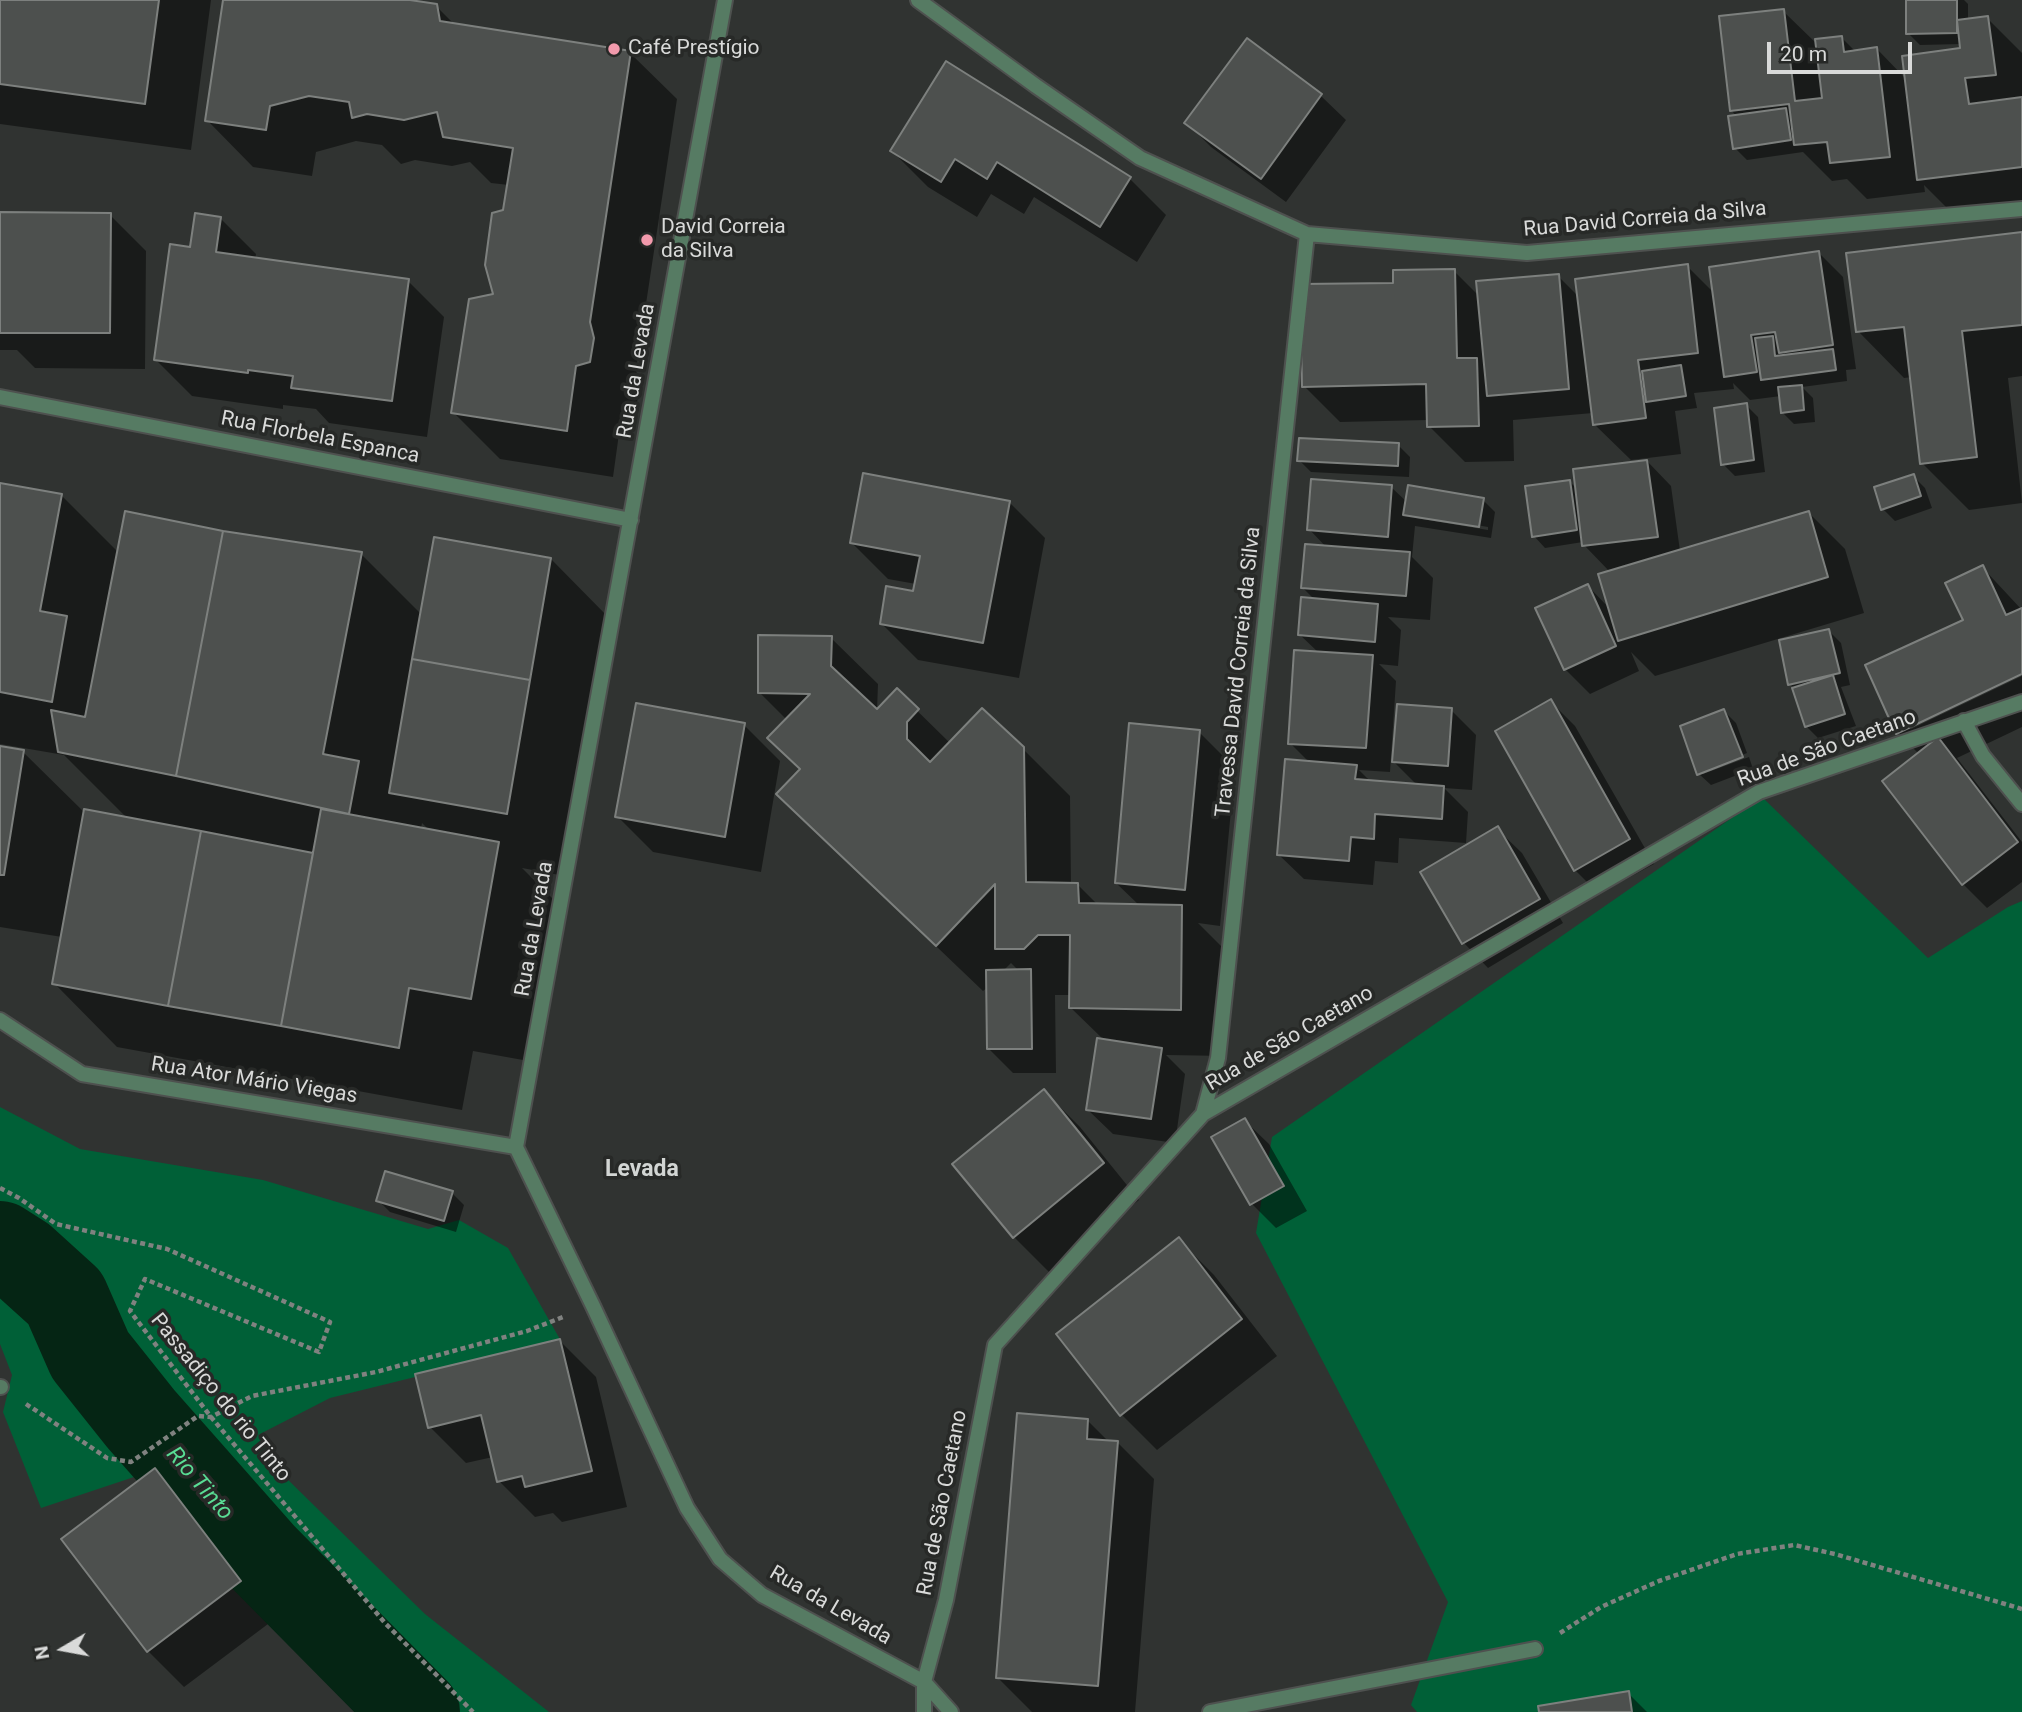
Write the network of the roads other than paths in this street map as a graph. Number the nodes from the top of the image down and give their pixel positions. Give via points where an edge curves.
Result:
1 (725, 0) edge
2 (918, 0) edge
3 (2022, 209) edge
4 (1307, 234) junction
5 (0, 397) edge
6 (631, 520) junction
7 (2022, 702) edge
8 (1964, 721) junction
9 (2022, 804) edge
10 (0, 1020) edge
11 (1203, 1114) junction
12 (516, 1147) junction
13 (1535, 1649) road end
14 (924, 1682) junction
15 (924, 1712) edge
16 (951, 1712) edge
17 (1210, 1712) edge

1 - 6 street, Rua da Levada
2 - 4 street, Rua David Correia da Silva via 1140,158
3 - 4 street, Rua David Correia da Silva via 1527,253
4 - 11 street, Travessa David Correia da Silva via 1218,1058
5 - 6 street, Rua Florbela Espanca
6 - 12 street, Rua da Levada
7 - 8 street, Rua de São Caetano
8 - 9 street via 1983,756
8 - 11 street, Rua de São Caetano via 1759,792
10 - 12 street, Rua Ator Mário Viegas via 82,1074
11 - 14 street, Rua de São Caetano via 995,1345 946,1600
12 - 14 street, Rua da Levada via 687,1508 720,1559 762,1595
13 - 17 street
14 - 15 street
14 - 16 street

